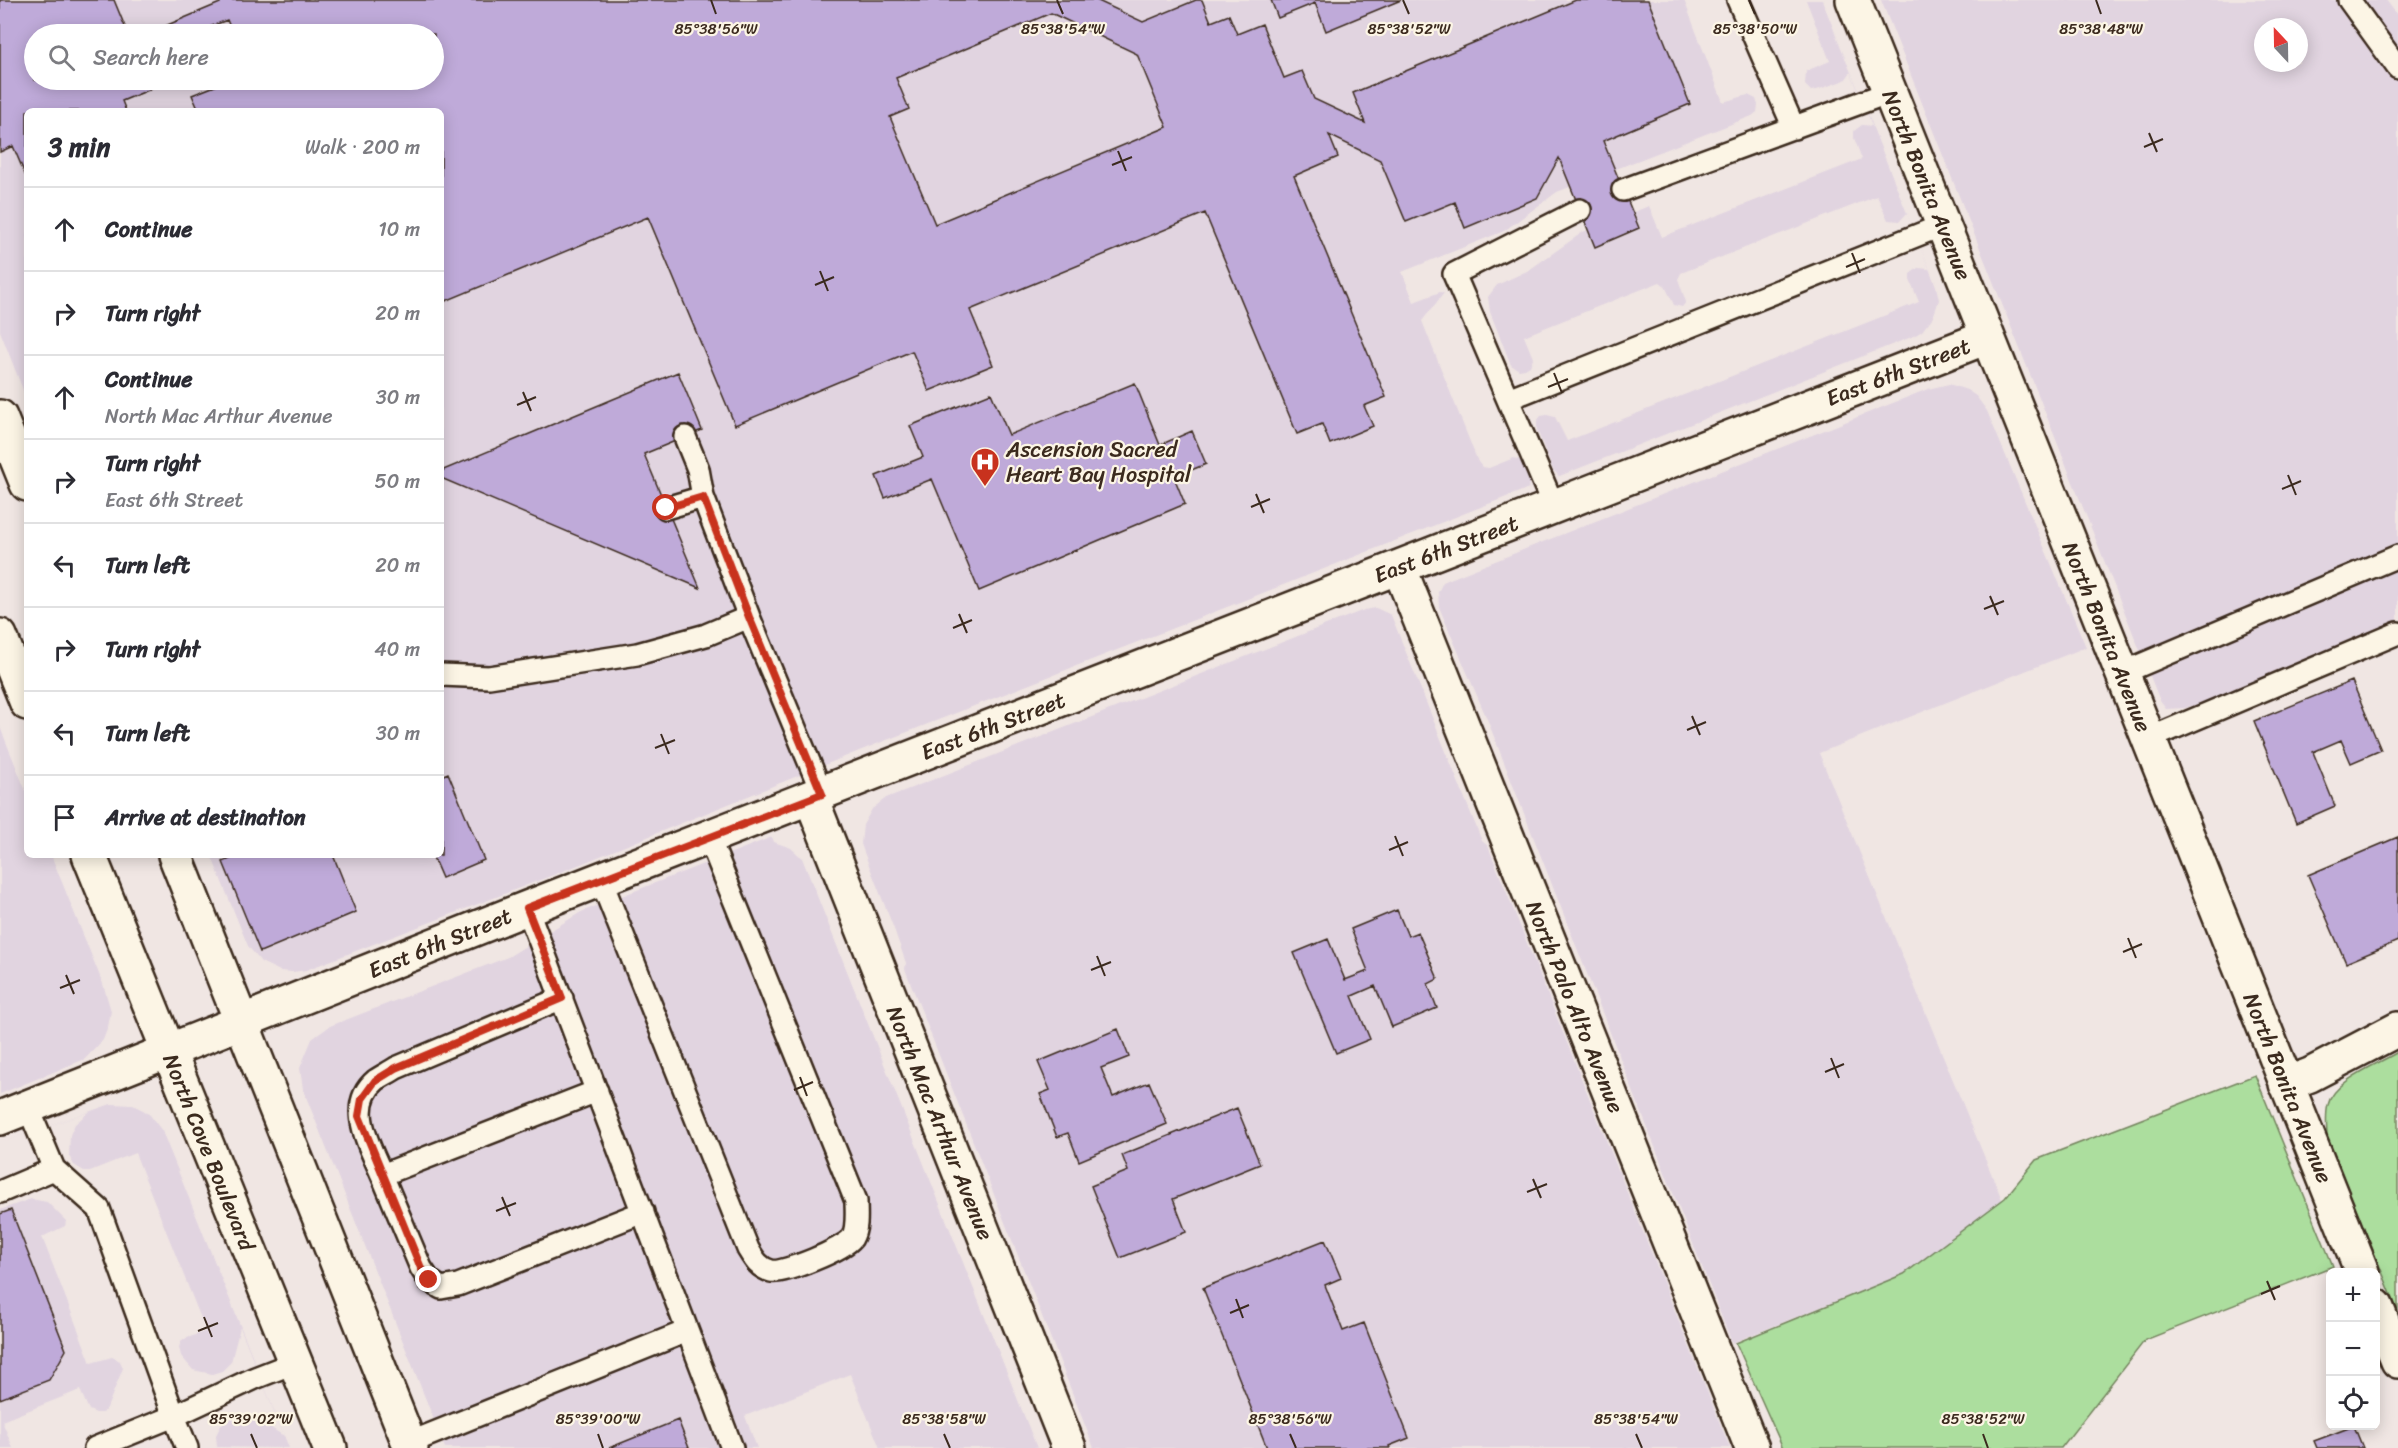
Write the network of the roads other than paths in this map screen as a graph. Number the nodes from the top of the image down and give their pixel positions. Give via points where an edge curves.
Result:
1 (1738, 0) edge
2 (1853, 0) edge
3 (2349, 0) edge
4 (2398, 68) edge
5 (1890, 92) junction
6 (1794, 128) junction
7 (1623, 190) dead end
8 (1580, 210) dead end
9 (1943, 225) junction
10 (1987, 337) junction
11 (1508, 399) junction
12 (0, 417) edge
13 (685, 437) dead end
14 (24, 477) edge
15 (703, 497) junction
16 (1554, 507) junction
17 (666, 508) dead end
18 (2398, 556) edge
19 (1399, 567) junction
20 (749, 617) junction
21 (2398, 633) edge
22 (0, 636) edge
23 (2122, 673) junction
24 (444, 675) edge
25 (24, 696) edge
26 (2148, 739) junction
27 (817, 796) junction
28 (710, 838) junction
29 (90, 858) edge
30 (176, 858) edge
31 (601, 880) junction
32 (527, 908) junction
33 (562, 998) junction
34 (241, 1022) junction
35 (2398, 1029) edge
36 (168, 1051) junction
37 (2286, 1084) junction
38 (597, 1091) junction
39 (14, 1112) edge
40 (54, 1169) junction
41 (382, 1175) junction
42 (0, 1192) edge
43 (642, 1212) junction
44 (2360, 1268) edge
45 (2380, 1316) edge
46 (687, 1331) junction
47 (2398, 1361) edge
48 (296, 1362) junction
49 (174, 1416) junction
50 (410, 1445) edge
51 (95, 1448) edge
52 (187, 1448) edge
53 (330, 1448) edge
54 (732, 1448) edge
55 (1069, 1448) edge
56 (1752, 1448) edge

1 - 6 lane
2 - 5 street, North Bonita Avenue
3 - 4 lane
5 - 6 lane
5 - 9 street, North Bonita Avenue
6 - 7 lane
8 - 11 lane via 1454,274
9 - 10 street, North Bonita Avenue
9 - 11 lane
10 - 16 street, East 6th Street
10 - 23 street, North Bonita Avenue
11 - 16 lane
12 - 14 street
13 - 15 lane, North Mac Arthur Avenue via 698,469
15 - 17 lane
15 - 20 lane, North Mac Arthur Avenue
16 - 19 street, East 6th Street
18 - 23 lane
19 - 27 street, East 6th Street
19 - 56 street, North Palo Alto Avenue
20 - 24 lane via 706,635 637,654 489,677
20 - 27 lane, North Mac Arthur Avenue
21 - 26 lane
22 - 25 street
23 - 26 street, North Bonita Avenue
26 - 37 street, North Bonita Avenue
27 - 28 street, East 6th Street
27 - 55 street, North Mac Arthur Avenue
28 - 31 street, East 6th Street
28 - 31 lane via 856,1201 853,1236 844,1246 795,1266 773,1272 758,1265 748,1249
29 - 36 street, North Cove Boulevard
30 - 34 street
31 - 32 street, East 6th Street
32 - 33 lane
32 - 34 street, East 6th Street
33 - 38 lane
33 - 41 lane via 396,1068 375,1081 362,1099 359,1116
34 - 36 street, East 6th Street
34 - 50 street
35 - 37 street
36 - 39 street, East 6th Street
36 - 48 street, North Cove Boulevard
37 - 44 street, North Bonita Avenue
38 - 41 lane
38 - 43 lane
39 - 40 lane
40 - 42 lane
40 - 49 lane via 99,1209
41 - 43 lane via 421,1268 441,1288 458,1285
43 - 46 lane
45 - 47 street
46 - 50 lane
46 - 54 lane
48 - 49 lane
48 - 53 street, North Cove Boulevard
49 - 51 lane
49 - 52 lane

